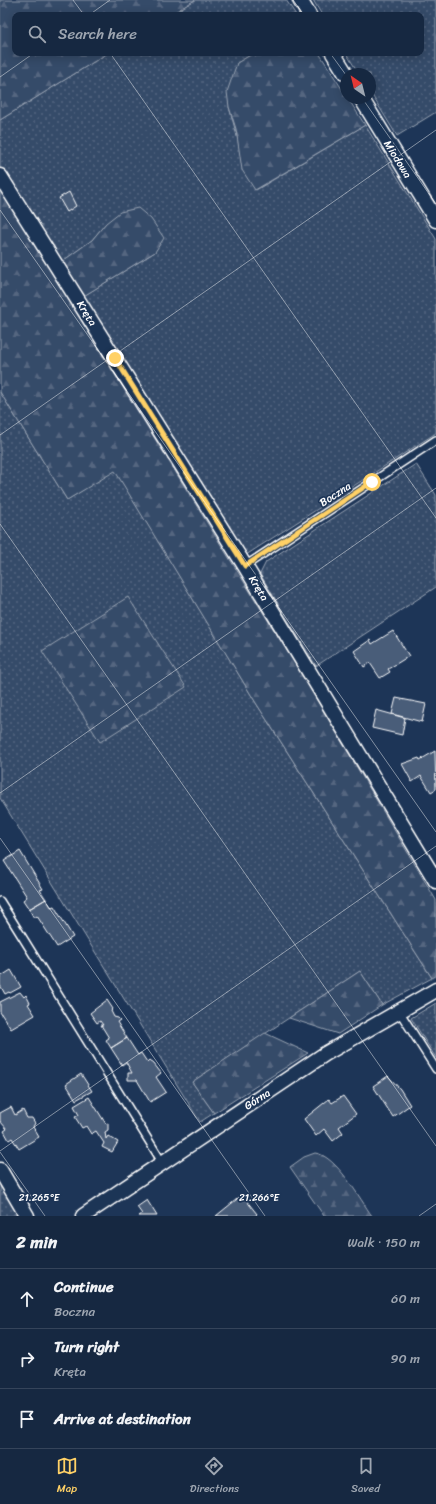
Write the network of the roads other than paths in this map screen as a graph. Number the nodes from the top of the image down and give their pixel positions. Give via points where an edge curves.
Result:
1 (300, 0) edge
2 (307, 12) edge
3 (335, 56) edge
4 (342, 68) edge
5 (365, 104) edge
6 (0, 176) edge
7 (436, 220) edge
8 (436, 440) edge
9 (245, 566) junction
10 (436, 881) edge
11 (0, 901) edge
12 (436, 990) edge
13 (399, 1012) junction
14 (436, 1069) edge
15 (162, 1162) junction
16 (0, 1170) edge
17 (27, 1216) edge
18 (83, 1216) edge

1 - 2 street
3 - 4 street
5 - 7 street, Miodowa
6 - 9 street, Kręta
8 - 9 lane, Boczna
9 - 10 street, Kręta
11 - 15 lane
12 - 13 street, Górna
13 - 14 lane
13 - 15 street, Górna via 325,1054
15 - 18 street, Górna
16 - 17 street

